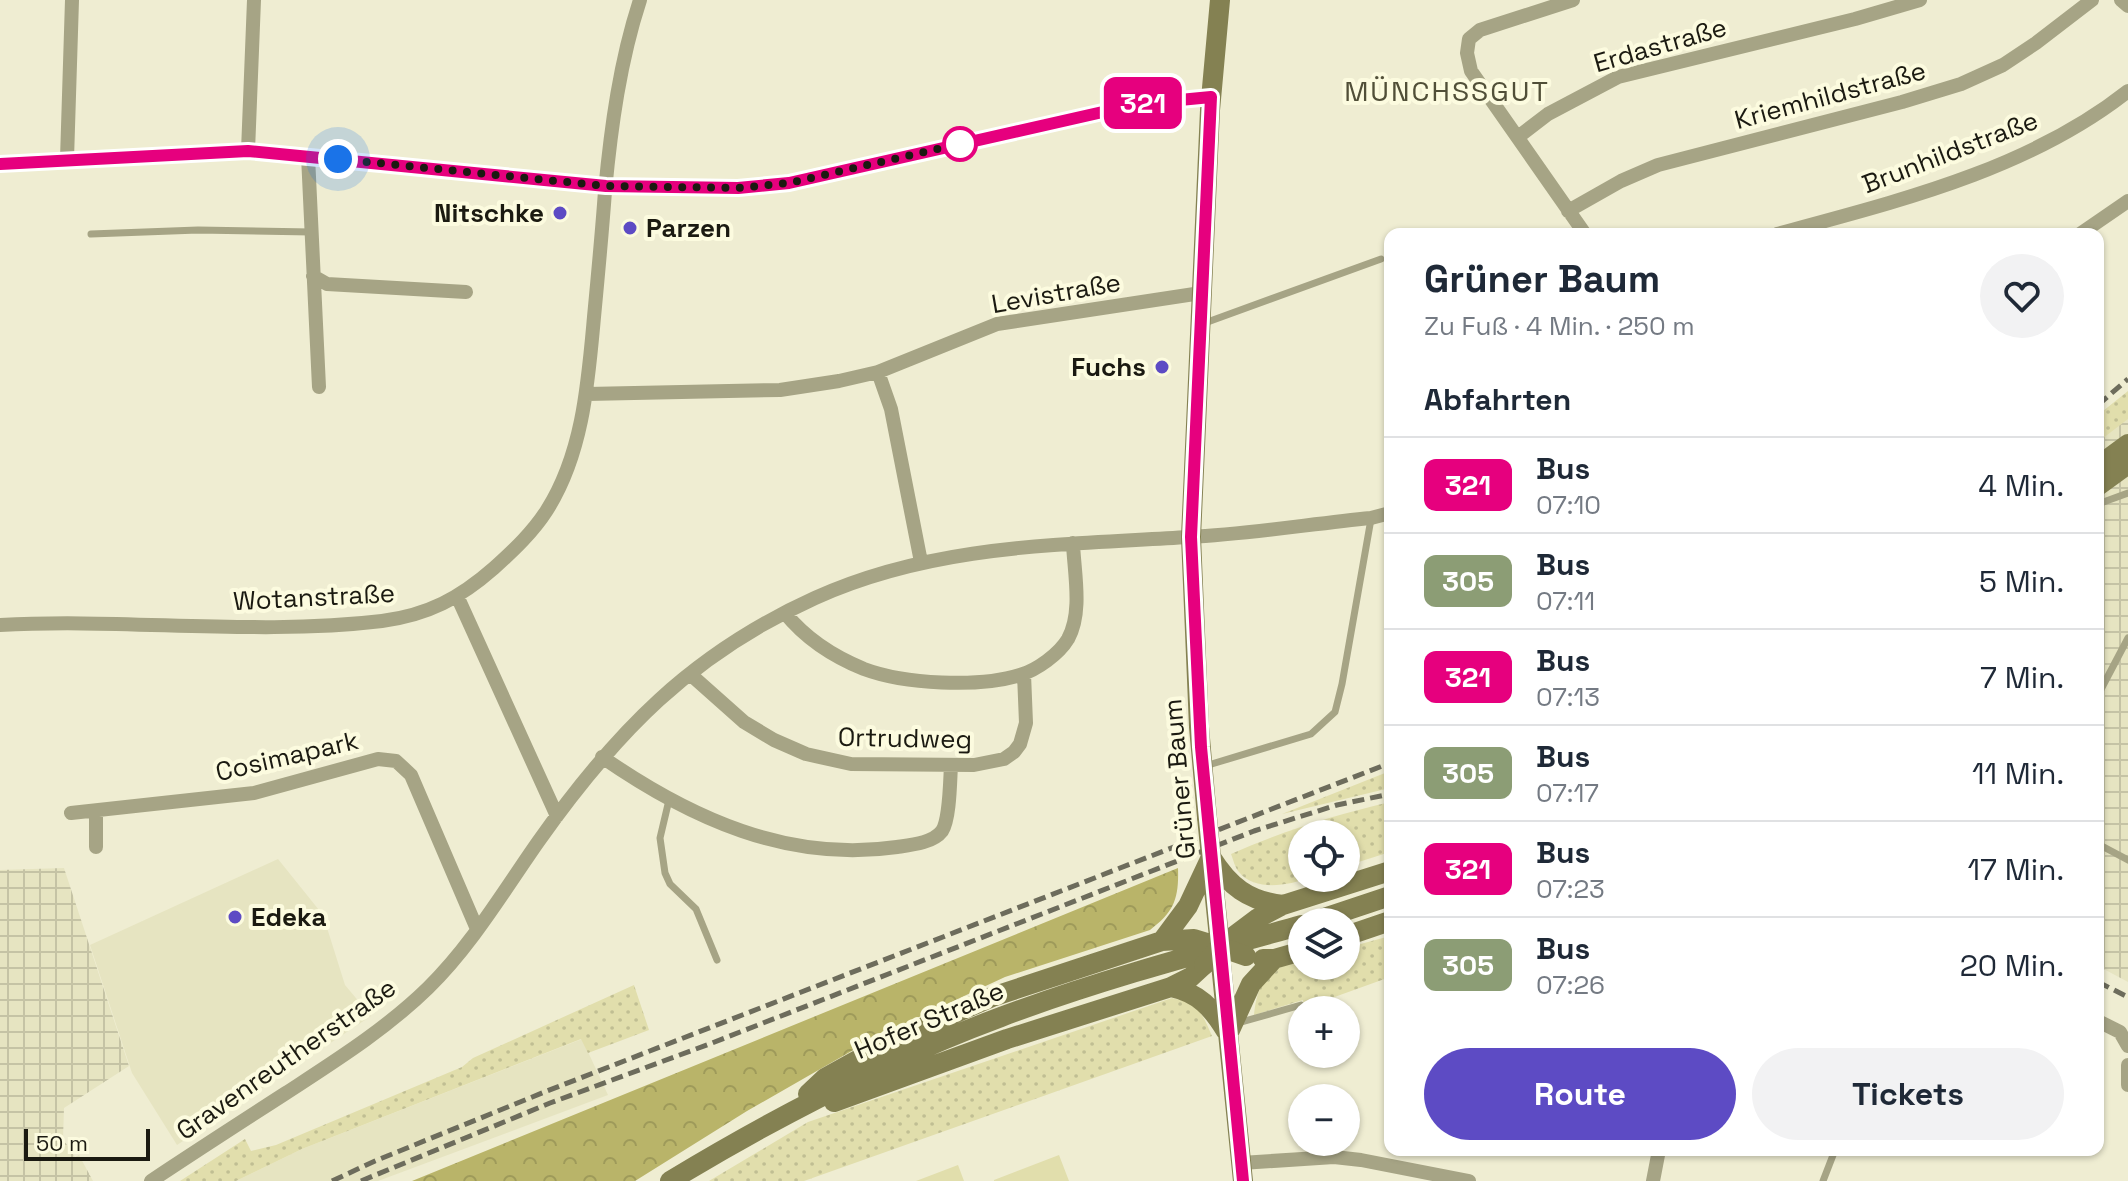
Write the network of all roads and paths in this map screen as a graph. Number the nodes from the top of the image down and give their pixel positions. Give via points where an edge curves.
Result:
1 (72, 0) edge
2 (254, 0) edge
3 (640, 0) edge
4 (1220, 0) edge
5 (1573, 0) edge
6 (1920, 0) edge
7 (2092, 0) edge
8 (2121, 0) edge
9 (2128, 6) edge
10 (2128, 91) edge
11 (1211, 97) junction
12 (1518, 137) junction
13 (248, 151) junction
14 (308, 156) junction
15 (67, 159) junction
16 (0, 164) edge
17 (606, 186) junction
18 (2128, 201) edge
19 (1568, 211) junction
20 (1581, 228) edge
21 (1799, 228) edge
22 (2089, 228) edge
23 (311, 232) junction
24 (91, 234) dead end
25 (1381, 259) dead end
26 (313, 276) junction
27 (466, 292) dead end
28 (1201, 293) junction
29 (1200, 324) junction
30 (878, 372) junction
31 (319, 387) dead end
32 (587, 394) junction
33 (2128, 444) edge
34 (2104, 462) edge
35 (2128, 464) edge
36 (2104, 482) edge
37 (2128, 493) edge
38 (2104, 502) edge
39 (1384, 515) edge
40 (1371, 518) junction
41 (1191, 537) junction
42 (1073, 543) junction
43 (921, 562) junction
44 (458, 598) junction
45 (785, 613) junction
46 (0, 625) edge
47 (2128, 638) edge
48 (690, 674) junction
49 (1024, 674) junction
50 (2104, 684) edge
51 (602, 757) junction
52 (951, 765) junction
53 (1202, 767) junction
54 (669, 800) junction
55 (96, 811) junction
56 (71, 813) dead end
57 (557, 816) junction
58 (96, 847) dead end
59 (2104, 847) edge
60 (1211, 857) junction
61 (2128, 860) edge
62 (1384, 873) edge
63 (1384, 898) edge
64 (1283, 905) junction
65 (1354, 908) edge
66 (1384, 923) edge
67 (477, 929) junction
68 (1288, 929) edge
69 (1360, 931) edge
70 (1162, 941) junction
71 (1218, 951) junction
72 (1288, 955) edge
73 (1274, 959) junction
74 (717, 960) dead end
75 (1171, 987) junction
76 (1288, 1010) edge
77 (2104, 1024) edge
78 (1230, 1030) junction
79 (2128, 1046) edge
80 (2128, 1065) edge
81 (2128, 1085) edge
82 (790, 1110) junction
83 (1658, 1156) edge
84 (1833, 1156) edge
85 (1242, 1172) edge
86 (151, 1181) edge
87 (670, 1181) edge
88 (1469, 1181) edge
89 (1653, 1181) edge
90 (1823, 1181) edge

1 - 15 street
2 - 13 street
3 - 17 street, Wotanstraße via 618,91
4 - 11 main road, Grüner Baum
5 - 12 street via 1480,30 1469,39 1471,71
6 - 12 street, Erdastraße via 1618,77 1559,107
7 - 19 street, Kriemhildstraße via 2025,51 1961,84 1658,165
8 - 9 street
10 - 21 street, Brunhildstraße via 2095,117 2006,161
11 - 17 street via 1138,104 789,183 738,188
11 - 28 main road, Grüner Baum
12 - 19 street
13 - 14 street
13 - 15 street
14 - 17 street
14 - 23 street
15 - 16 street
17 - 32 street, Wotanstraße
18 - 22 street
19 - 20 street
23 - 24 lane
23 - 26 street
25 - 29 lane
26 - 27 street via 327,284
26 - 31 street
28 - 29 main road, Grüner Baum
28 - 30 street, Levistraße via 997,324
29 - 41 main road, Grüner Baum
30 - 32 street, Levistraße via 780,390
30 - 43 street via 891,409
32 - 44 street, Wotanstraße via 567,468 548,509 520,546
33 - 34 main road
35 - 36 main road
37 - 38 lane
39 - 40 street, Gravenreutherstraße
40 - 41 street, Gravenreutherstraße
40 - 53 lane via 1335,712 1311,734
41 - 42 street, Gravenreutherstraße
41 - 53 main road, Grüner Baum
42 - 43 street, Gravenreutherstraße
42 - 49 street via 1072,629 1058,651
43 - 45 street, Gravenreutherstraße
44 - 46 street, Wotanstraße via 416,614 341,625
44 - 57 street
45 - 48 street, Gravenreutherstraße
45 - 49 street via 826,651 880,674 957,681
47 - 50 lane
48 - 51 street, Gravenreutherstraße via 649,707
48 - 52 street, Ortrudweg via 744,722 806,754 851,764
49 - 52 street, Ortrudweg via 1026,723 1014,752 991,762
51 - 54 street
51 - 57 street, Gravenreutherstraße
52 - 54 street via 945,825 936,836 911,845 808,847 761,838
53 - 60 main road, Grüner Baum, bridge
54 - 74 lane via 660,838 665,873 696,909
55 - 56 street, Cosimapark
55 - 58 street
55 - 67 street, Cosimapark via 254,793 378,759 396,761 411,775
57 - 67 street, Gravenreutherstraße
59 - 61 lane
60 - 64 main road via 1235,889
60 - 70 main road via 1188,906
60 - 71 main road, Grüner Baum
62 - 64 main road
63 - 65 main road
64 - 71 main road
66 - 69 main road
67 - 86 street, Gravenreutherstraße via 429,988 385,1025
68 - 71 main road, Hofer Straße
70 - 71 main road via 1194,939
70 - 82 main road via 946,1015 825,1078
71 - 73 main road, bridge
71 - 75 main road via 1191,977
71 - 78 main road, Grüner Baum
71 - 82 main road, Hofer Straße via 999,1017
72 - 73 main road
73 - 78 main road via 1251,984
75 - 78 main road via 1203,1001
75 - 82 main road via 837,1101
76 - 78 lane
77 - 79 street via 2120,1032
78 - 85 main road, Grüner Baum
80 - 81 street
82 - 87 main road, Hofer Straße
83 - 89 street
84 - 90 lane
85 - 88 street via 1334,1157

